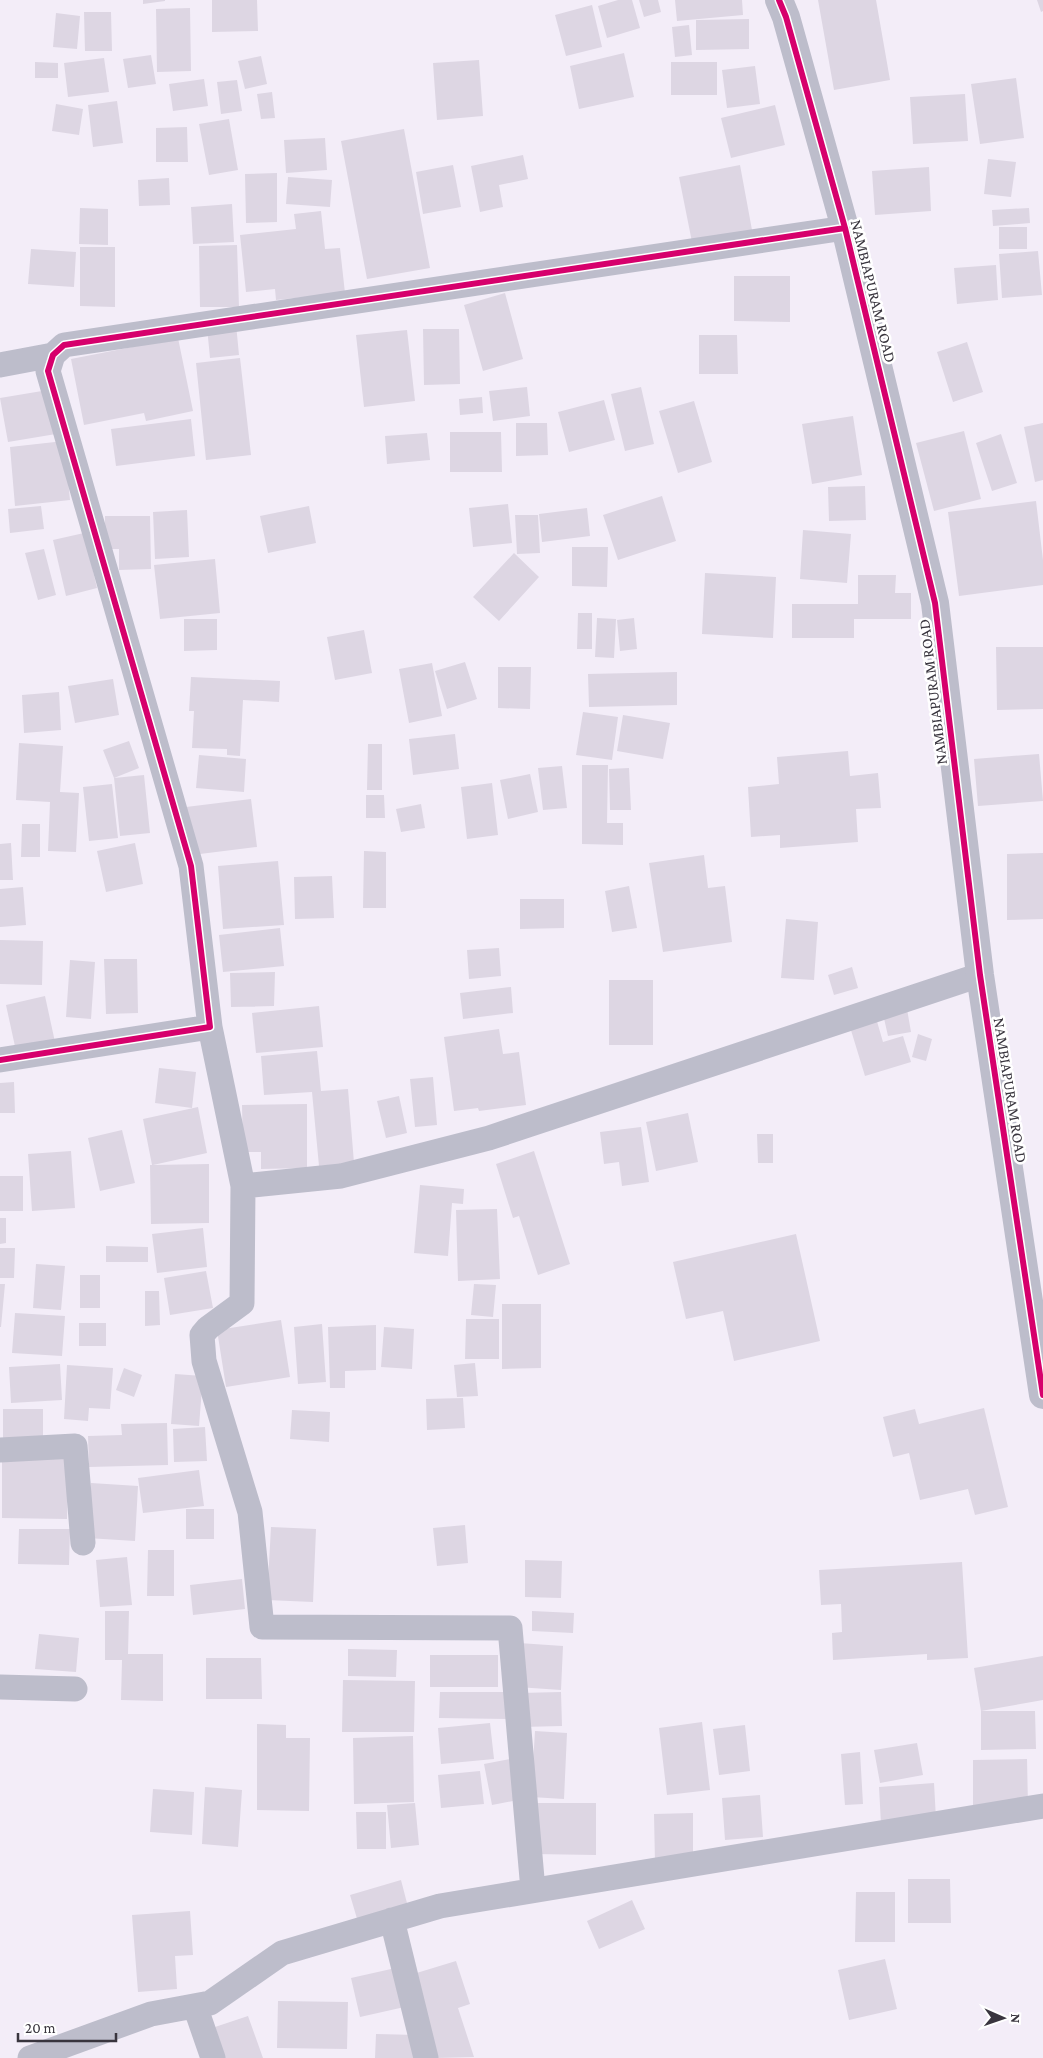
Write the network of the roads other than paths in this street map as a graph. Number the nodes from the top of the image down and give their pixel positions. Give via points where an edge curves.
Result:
1 (779, 0) edge
2 (845, 228) junction
3 (53, 354) junction
4 (0, 365) edge
5 (980, 975) junction
6 (210, 1027) junction
7 (0, 1060) edge
8 (243, 1186) junction
9 (1043, 1395) edge
10 (0, 1450) edge
11 (83, 1542) dead end
12 (0, 1686) edge
13 (75, 1689) dead end
14 (1043, 1806) edge
15 (533, 1890) junction
16 (392, 1920) junction
17 (195, 2006) junction
18 (30, 2058) edge
19 (213, 2058) edge
20 (426, 2058) edge

1 - 2 street, NAMBIAPURAM ROAD
2 - 3 street via 64,345
2 - 5 street, NAMBIAPURAM ROAD via 935,603
3 - 4 street
3 - 6 street via 48,372 191,866
5 - 8 street via 489,1138 341,1176
5 - 9 street, NAMBIAPURAM ROAD
6 - 7 street
6 - 8 street
8 - 15 street via 242,1303 202,1335 204,1361 250,1512 262,1627 510,1628
10 - 11 street via 75,1446
12 - 13 street
14 - 15 street
15 - 16 street via 440,1906
16 - 17 street via 282,1953 210,2003
16 - 20 street
17 - 18 street via 151,2014
17 - 19 street

